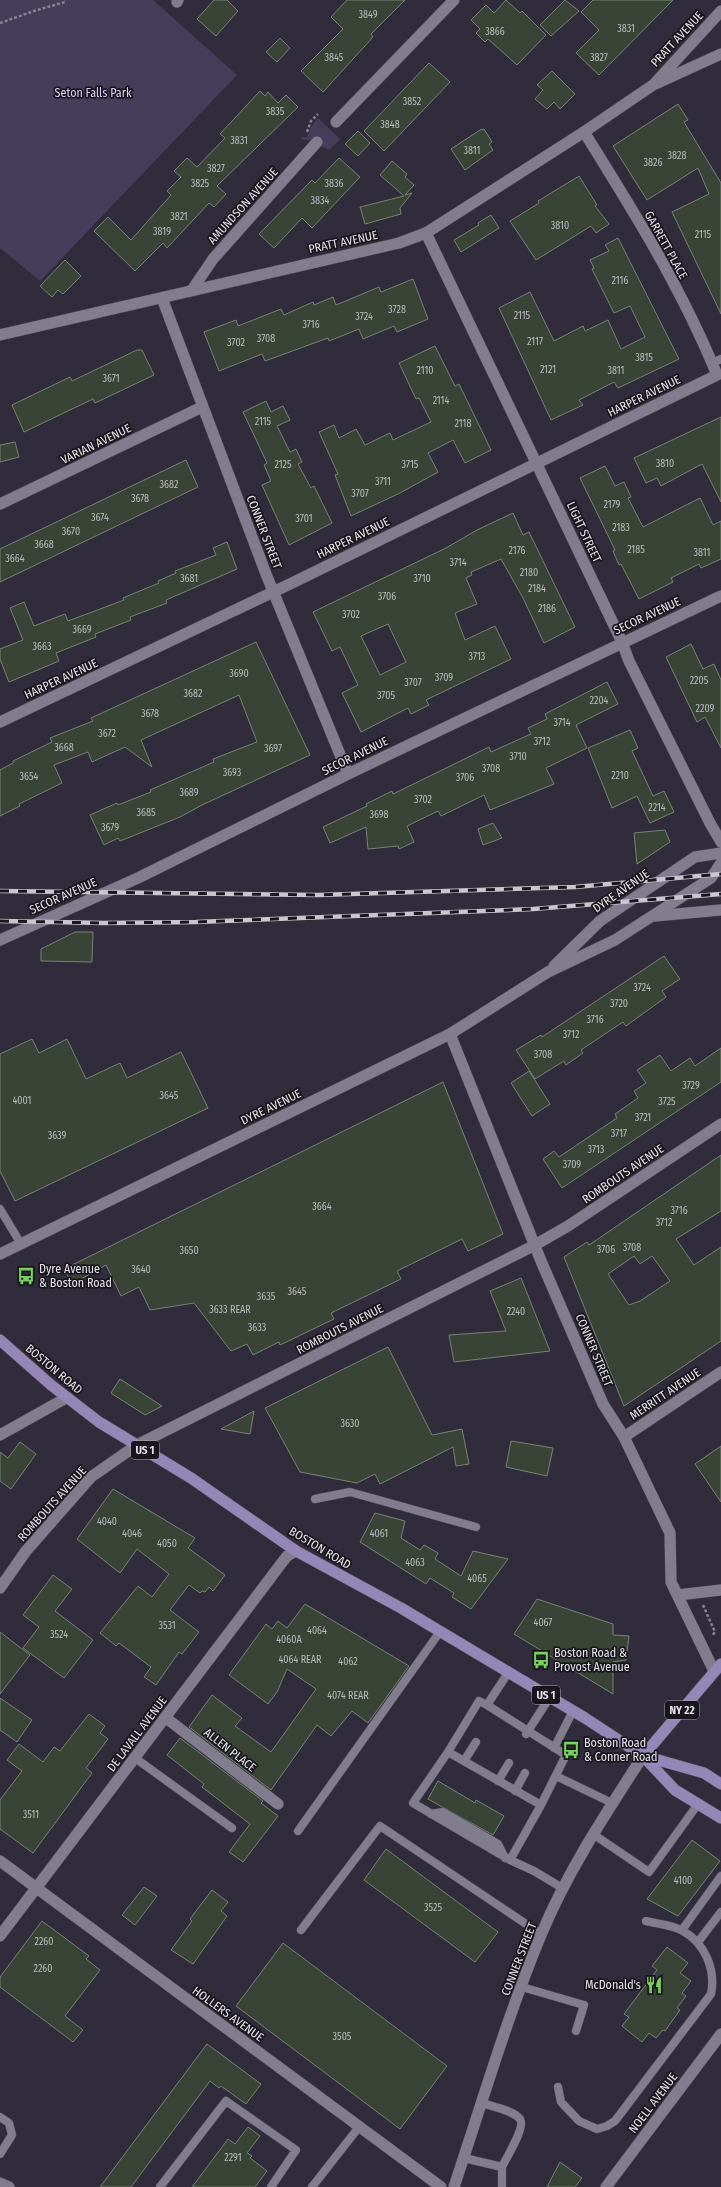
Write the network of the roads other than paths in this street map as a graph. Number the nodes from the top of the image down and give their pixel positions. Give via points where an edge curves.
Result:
1 (454, 0) edge
2 (721, 11) edge
3 (721, 54) edge
4 (653, 85) junction
5 (336, 122) dead end
6 (584, 132) junction
7 (317, 142) dead end
8 (426, 233) junction
9 (192, 290) junction
10 (162, 298) junction
11 (0, 335) edge
12 (716, 361) edge
13 (717, 375) joint
14 (202, 407) junction
15 (537, 463) junction
16 (0, 504) edge
17 (274, 592) junction
18 (721, 596) edge
19 (622, 642) junction
20 (0, 722) edge
21 (348, 774) junction
22 (721, 842) edge
23 (721, 853) edge
24 (721, 863) edge
25 (721, 910) edge
26 (652, 916) junction
27 (0, 940) edge
28 (548, 972) junction
29 (450, 1034) junction
30 (721, 1124) edge
31 (0, 1210) edge
32 (21, 1244) junction
33 (535, 1245) junction
34 (0, 1254) edge
35 (0, 1340) edge
36 (721, 1372) edge
37 (66, 1398) junction
38 (0, 1435) edge
39 (624, 1437) junction
40 (137, 1445) junction
41 (315, 1499) dead end
42 (476, 1527) dead end
43 (296, 1551) junction
44 (0, 1588) edge
45 (721, 1590) edge
46 (678, 1596) junction
47 (439, 1633) junction
48 (718, 1667) edge
49 (508, 1673) junction
50 (550, 1697) junction
51 (487, 1706) junction
52 (573, 1711) junction
53 (166, 1718) junction
54 (527, 1733) junction
55 (476, 1742) dead end
56 (554, 1748) junction
57 (448, 1752) junction
58 (643, 1756) junction
59 (135, 1758) junction
60 (464, 1761) junction
61 (509, 1763) dead end
62 (525, 1773) dead end
63 (556, 1776) junction
64 (498, 1781) junction
65 (721, 1784) edge
66 (515, 1791) junction
67 (278, 1804) dead end
68 (612, 1804) junction
69 (698, 1804) junction
70 (541, 1805) junction
71 (721, 1818) edge
72 (232, 1828) dead end
73 (298, 1831) dead end
74 (593, 1834) junction
75 (507, 1859) junction
76 (0, 1861) edge
77 (721, 1876) edge
78 (35, 1888) junction
79 (564, 1889) junction
80 (721, 1912) edge
81 (646, 1921) dead end
82 (301, 1930) dead end
83 (682, 1930) junction
84 (541, 1934) junction
85 (0, 1936) edge
86 (698, 1942) junction
87 (522, 1987) junction
88 (576, 2031) dead end
89 (721, 2034) edge
90 (558, 2087) dead end
91 (482, 2103) junction
92 (0, 2117) edge
93 (359, 2127) junction
94 (0, 2154) edge
95 (464, 2158) junction
96 (502, 2167) junction
97 (0, 2183) edge
98 (9, 2187) edge
99 (160, 2187) edge
100 (271, 2187) edge
101 (312, 2187) edge
102 (441, 2187) edge
103 (454, 2187) edge
104 (502, 2187) edge
105 (606, 2187) edge

1 - 5 street
2 - 4 street, PRATT AVENUE
3 - 4 street, PRATT AVENUE
4 - 6 street, PRATT AVENUE
6 - 8 street, PRATT AVENUE
6 - 12 street, GARRETT PLACE via 645,232
7 - 9 street, AMUNDSON AVENUE via 213,259
8 - 9 street, PRATT AVENUE via 399,243
8 - 15 street, LIGHT STREET
9 - 10 street, PRATT AVENUE
10 - 11 street, PRATT AVENUE
10 - 14 street, CONNER STREET
12 - 13 street, GARRETT PLACE
13 - 15 street, HARPER AVENUE
14 - 16 street, VARIAN AVENUE
14 - 17 street, CONNER STREET
15 - 17 street, HARPER AVENUE
15 - 19 street, LIGHT STREET
17 - 20 street, HARPER AVENUE
17 - 21 street, CONNER STREET
18 - 19 street, SECOR AVENUE
19 - 21 street, SECOR AVENUE
19 - 22 street, LIGHT STREET via 629,661
21 - 27 street, SECOR AVENUE via 140,877
23 - 28 street, DYRE AVENUE via 695,857 600,921
24 - 26 street, DYRE AVENUE via 711,878
25 - 26 street
26 - 28 street, DYRE AVENUE via 615,940
28 - 29 street, DYRE AVENUE
29 - 32 street, DYRE AVENUE
29 - 33 street, CONNER STREET
30 - 33 street, ROMBOUTS AVENUE via 568,1226
31 - 32 lane
32 - 34 street, DYRE AVENUE
33 - 39 street, CONNER STREET via 603,1404
33 - 40 street, ROMBOUTS AVENUE
35 - 37 main road, BOSTON ROAD / US 1
36 - 39 street, MERRITT AVENUE
37 - 38 street
37 - 40 main road, BOSTON ROAD / US 1
39 - 46 street, CONNER STREET via 670,1532 671,1582
40 - 43 main road, BOSTON ROAD / US 1 via 191,1478
40 - 44 street, ROMBOUTS AVENUE via 91,1477 26,1551
41 - 42 lane via 350,1492
43 - 47 main road, BOSTON ROAD / US 1 via 401,1608
43 - 53 street, DE LAVALL AVENUE via 287,1556
45 - 46 street
46 - 48 street, CONNER STREET
47 - 49 main road, BOSTON ROAD / US 1
47 - 73 lane
48 - 58 main road, NY 22
49 - 50 main road, BOSTON ROAD / US 1
49 - 51 lane
50 - 52 main road, BOSTON ROAD / US 1
50 - 54 lane
51 - 54 lane
51 - 57 lane via 479,1701
52 - 56 lane
52 - 58 main road, BOSTON ROAD / US 1
53 - 59 street, DE LAVALL AVENUE
53 - 67 street, ALLEN PLACE
54 - 56 lane
55 - 60 lane
56 - 63 lane via 566,1755
57 - 60 lane
57 - 75 lane via 413,1803
58 - 65 main road, BOSTON ROAD / US 1 via 704,1773
58 - 68 street, CONNER STREET
58 - 69 main road, BOSTON ROAD / US 1 via 675,1790
59 - 72 lane
59 - 78 street, DE LAVALL AVENUE
60 - 64 lane
61 - 64 lane
62 - 66 lane
63 - 68 lane
63 - 70 lane
64 - 66 lane
66 - 70 lane
68 - 74 street, CONNER STREET
69 - 71 main road, BOSTON ROAD / US 1
69 - 74 lane via 649,1872
70 - 75 lane
74 - 79 street, CONNER STREET
75 - 79 lane
76 - 78 street, HOLLERS AVENUE
77 - 83 lane
78 - 85 street, DE LAVALL AVENUE
78 - 93 street, HOLLERS AVENUE
79 - 84 street, CONNER STREET
80 - 86 lane
81 - 83 lane
82 - 84 lane via 380,1826
83 - 86 lane
84 - 87 street, CONNER STREET
86 - 90 lane via 708,1959 713,1984 711,1994 615,2121 597,2129 578,2121 561,2102
87 - 88 lane via 584,2005
87 - 91 street, CONNER STREET
89 - 105 street, NOELL AVENUE
91 - 95 street, CONNER STREET
91 - 96 lane via 514,2114 522,2123
92 - 94 lane via 9,2123 12,2135
93 - 101 lane
93 - 102 street, HOLLERS AVENUE
95 - 96 lane
95 - 103 street, CONNER STREET
96 - 104 lane
97 - 98 street
99 - 100 lane via 226,2100 296,2150

